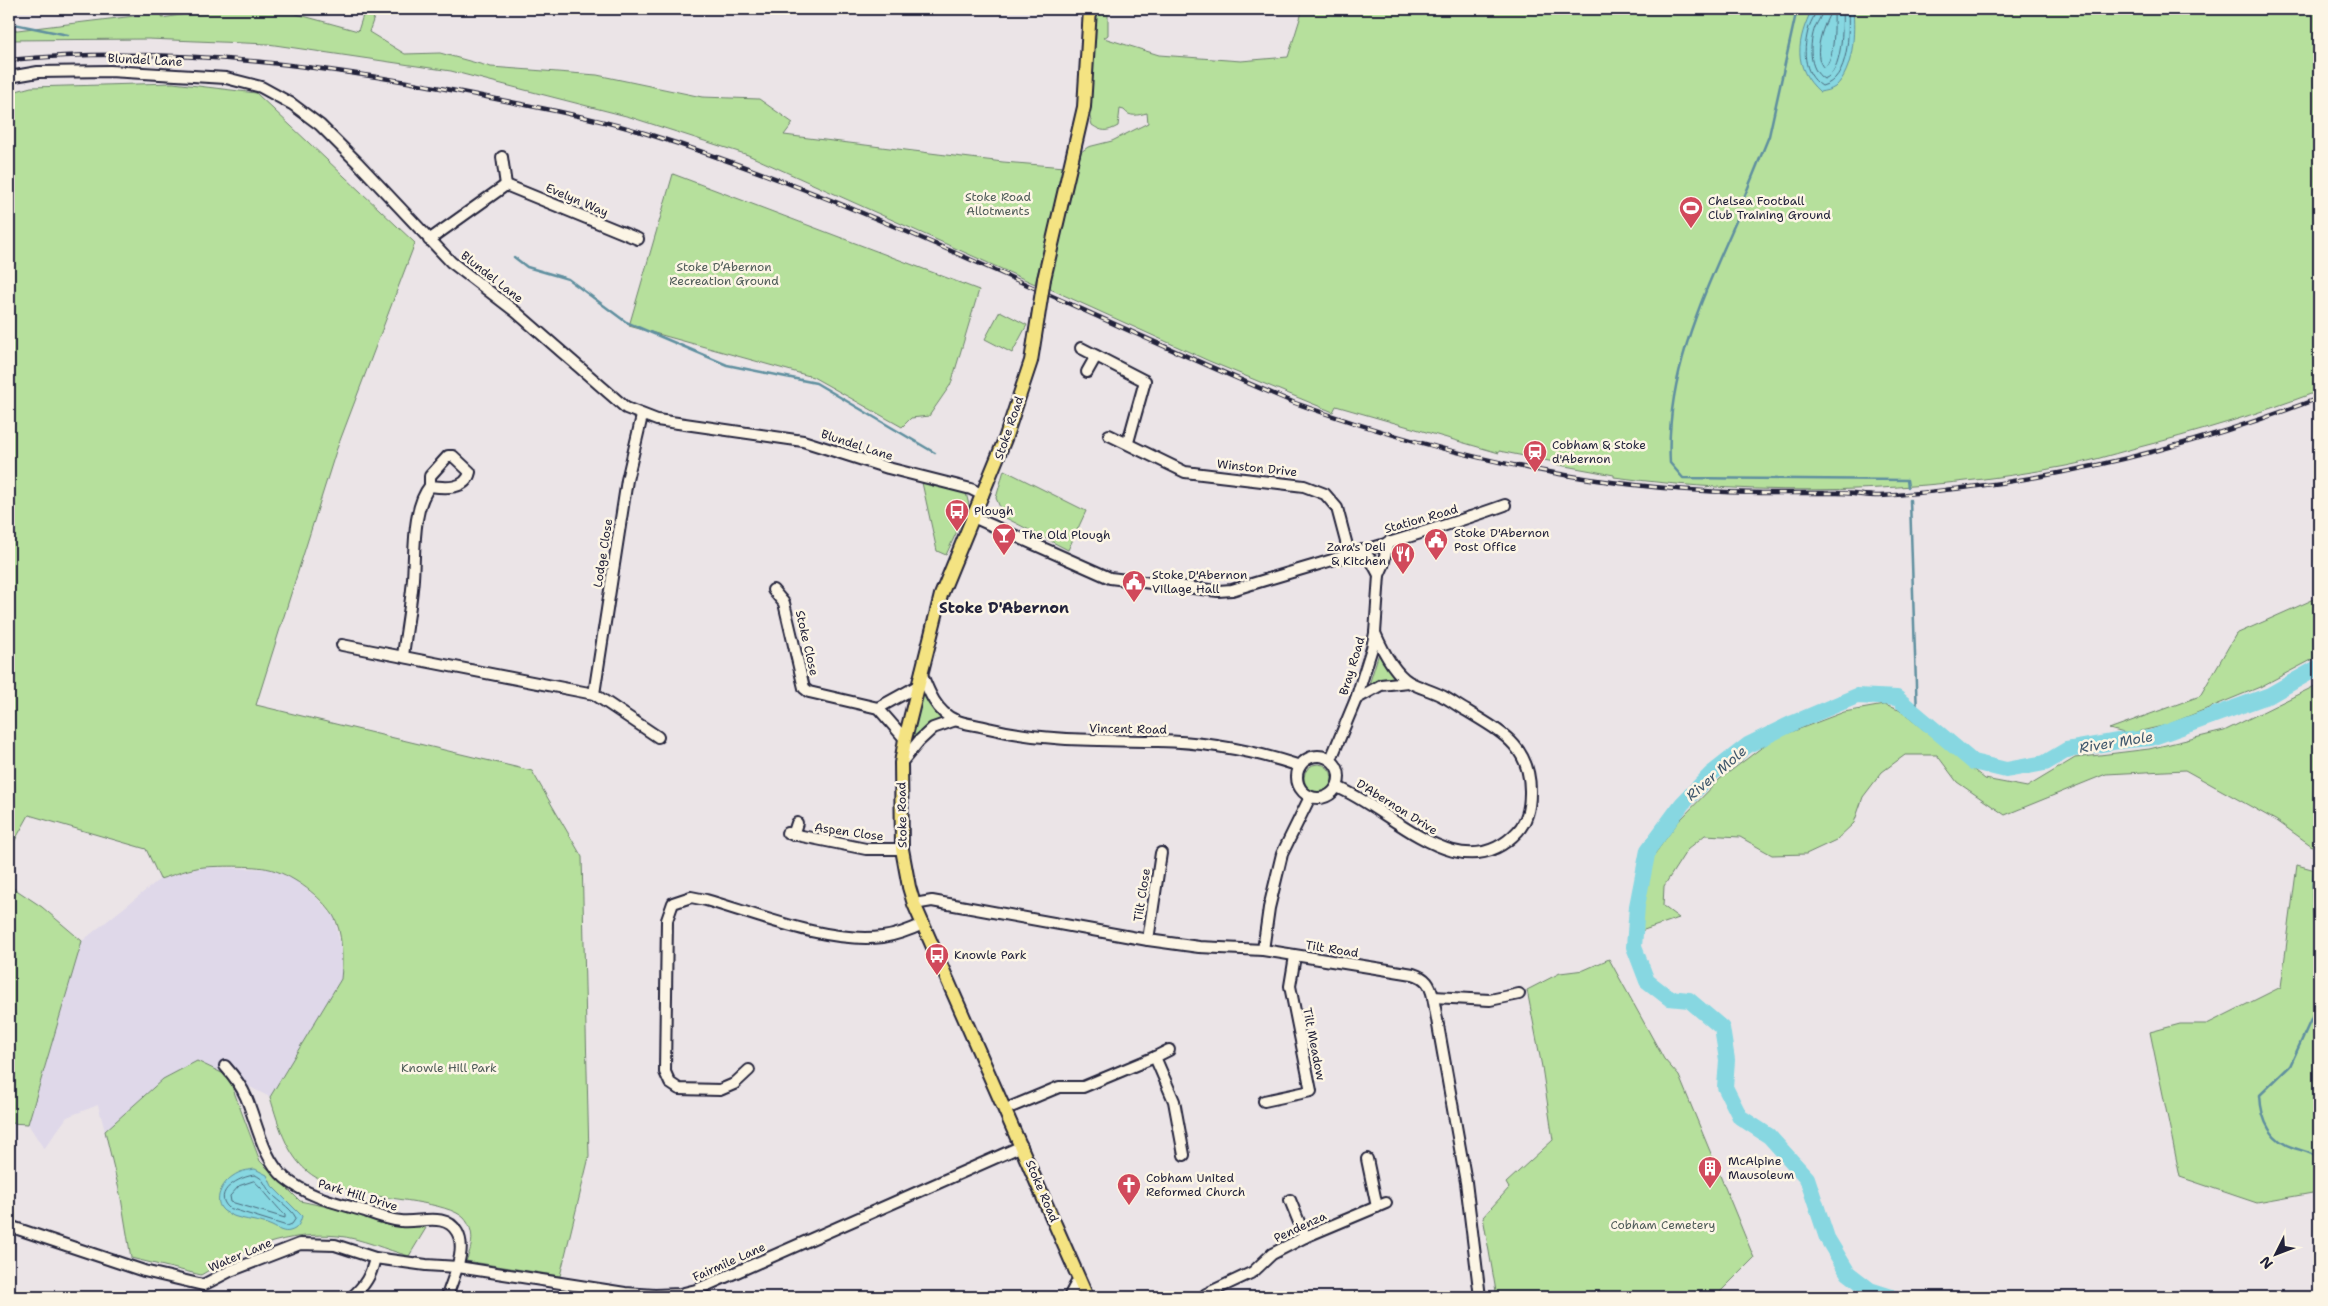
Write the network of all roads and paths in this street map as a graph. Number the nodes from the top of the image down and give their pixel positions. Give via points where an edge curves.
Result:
1 (1090, 9) edge
2 (9, 77) edge
3 (502, 157) dead end
4 (506, 185) junction
5 (638, 239) dead end
6 (429, 240) junction
7 (1081, 348) dead end
8 (1096, 356) junction
9 (1087, 372) dead end
10 (642, 416) junction
11 (1109, 434) dead end
12 (1128, 442) junction
13 (430, 486) dead end
14 (983, 495) junction
15 (1505, 505) dead end
16 (973, 517) junction
17 (1388, 542) junction
18 (1362, 550) junction
19 (1349, 554) junction
20 (1378, 575) junction
21 (773, 590) dead end
22 (1375, 632) junction
23 (342, 645) dead end
24 (403, 656) junction
25 (920, 671) junction
26 (1408, 682) junction
27 (916, 687) junction
28 (594, 694) junction
29 (1356, 700) junction
30 (878, 708) junction
31 (956, 720) junction
32 (658, 737) dead end
33 (905, 739) junction
34 (1331, 760) junction
35 (901, 763) junction
36 (1300, 766) junction
37 (1338, 786) junction
38 (1310, 797) junction
39 (797, 823) dead end
40 (902, 850) junction
41 (1161, 853) dead end
42 (914, 904) junction
43 (923, 924) junction
44 (1148, 940) junction
45 (1262, 950) junction
46 (1295, 956) junction
47 (1519, 994) dead end
48 (1433, 997) junction
49 (1169, 1050) dead end
50 (1155, 1057) junction
51 (225, 1066) dead end
52 (749, 1070) dead end
53 (1264, 1101) dead end
54 (1006, 1109) junction
55 (1022, 1146) junction
56 (1184, 1155) dead end
57 (1367, 1159) dead end
58 (1290, 1200) dead end
59 (9, 1226) edge
60 (1305, 1237) junction
61 (375, 1258) junction
62 (458, 1267) junction
63 (1079, 1278) junction
64 (624, 1295) edge
65 (352, 1297) edge
66 (447, 1297) edge
67 (1069, 1297) edge
68 (1087, 1297) edge
69 (1204, 1297) edge
70 (1480, 1297) edge

1 - 14 main road, Stoke Road, bridge via 1084,107 1044,279 1031,360 1006,438
2 - 6 street, Blundel Lane via 38,72 110,70 226,78 261,87 292,104 325,130
3 - 4 street
4 - 5 street, Evelyn Way
4 - 6 street
6 - 10 street, Blundel Lane via 451,262 516,312 609,396
7 - 8 street
8 - 9 street
8 - 12 street via 1145,381
10 - 14 street, Blundel Lane via 803,441
10 - 28 street, Lodge Close via 628,480
11 - 12 street, Winston Drive
12 - 19 street, Winston Drive via 1185,472 1304,486 1325,494 1337,508
13 - 24 street via 422,502 415,539
14 - 16 main road, Stoke Road
15 - 17 street, Station Road
16 - 19 street, Station Road via 1110,578 1218,591 1232,590
16 - 25 main road, Stoke Road via 940,595
17 - 18 street, Station Road
17 - 20 street, Bray Road
18 - 19 street, Station Road
18 - 20 street
20 - 22 street, Bray Road
21 - 30 street, Stoke Close via 784,603 804,688 809,692
22 - 26 street, D'Abernon Drive via 1387,657
22 - 29 street, Bray Road
23 - 24 street
24 - 28 street
25 - 27 main road, Stoke Road
25 - 31 street, Vincent Road via 937,705
26 - 29 street, D'Abernon Drive via 1381,685
26 - 37 street, D'Abernon Drive via 1444,697 1511,740 1527,770 1530,786 1527,817 1519,830 1495,850 1481,854 1451,851 1434,845 1358,795
27 - 30 street
27 - 33 main road, Stoke Road
28 - 32 street
29 - 34 street, Bray Road
30 - 33 street
31 - 35 street via 933,728
31 - 36 street, Vincent Road via 1000,731 1068,740 1199,744
33 - 35 main road, Stoke Road
34 - 36 street via 1317,756
34 - 37 street via 1340,774
35 - 40 main road, Stoke Road
36 - 38 street via 1298,784
37 - 38 street via 1329,796
38 - 45 street via 1282,854
39 - 40 street, Aspen Close via 790,834 866,849
40 - 42 main road, Stoke Road
41 - 44 street, Tilt Close
42 - 43 main road, Stoke Road
42 - 44 street, Tilt Road via 932,901
43 - 52 street via 882,938 848,938 706,900 691,897 673,903 667,920 667,1078 679,1089 720,1090 734,1084
43 - 54 main road, Stoke Road
44 - 45 street, Tilt Road via 1199,947
45 - 46 street, Tilt Road
46 - 48 street, Tilt Road via 1413,974 1428,983
46 - 53 street, Tilt Meadow via 1290,986 1310,1091
47 - 48 street via 1490,1000
48 - 70 street, Tilt Road via 1466,1182
49 - 50 street
50 - 54 street via 1083,1088 1059,1087
50 - 56 street via 1174,1101
51 - 62 street, Park Hill Drive via 245,1094 272,1164 284,1177 314,1196 386,1218 442,1220 451,1224 458,1233 460,1245
54 - 55 main road, Stoke Road
55 - 63 main road, Stoke Road
55 - 64 street, Fairmile Lane via 696,1290 680,1294
57 - 60 street, Pendenza via 1381,1205
58 - 60 street
59 - 61 street, Water Lane via 144,1271 204,1285 230,1271 300,1244 335,1246
60 - 69 street, Pendenza via 1272,1254 1253,1272
61 - 62 street, Water Lane
61 - 65 street via 365,1285
62 - 64 street, Fairmile Lane
62 - 66 street
63 - 67 street
63 - 68 main road, Stoke Road

